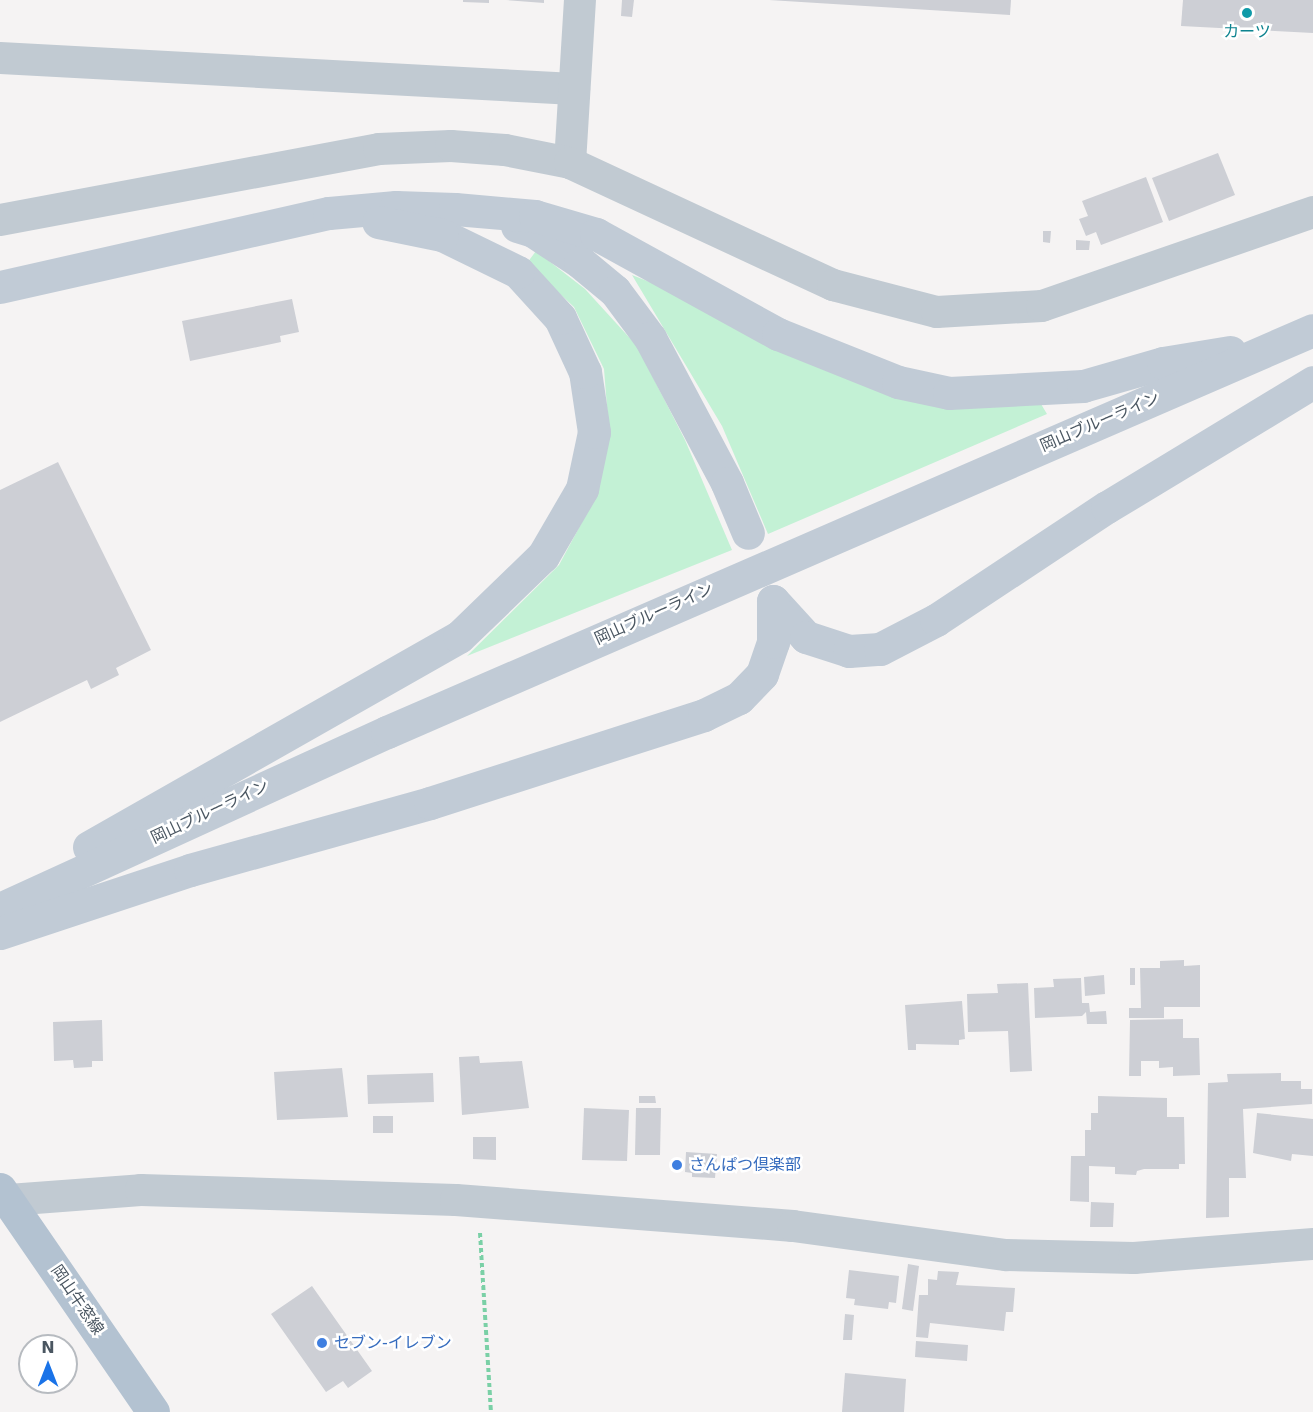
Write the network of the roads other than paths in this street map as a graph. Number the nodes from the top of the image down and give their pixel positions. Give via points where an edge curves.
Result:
1 (580, 0) edge
2 (0, 58) edge
3 (574, 89) junction
4 (570, 163) junction
5 (455, 209) junction
6 (329, 213) junction
7 (1313, 213) edge
8 (0, 220) edge
9 (0, 287) edge
10 (1313, 330) edge
11 (1281, 344) junction
12 (1313, 382) edge
13 (748, 533) dead end
14 (0, 899) edge
15 (0, 909) edge
16 (0, 933) edge
17 (5, 1195) edge
18 (1313, 1244) edge
19 (153, 1412) edge

1 - 3 street
2 - 3 street
3 - 4 street
4 - 7 street via 833,285 937,312 1042,306
4 - 8 street via 505,150 451,146 379,149
5 - 6 main road via 396,207
5 - 11 main road via 535,216 596,234 778,334 898,382 949,393 1083,386 1163,363
5 - 13 main road via 533,231 615,291 675,380
6 - 9 main road
6 - 14 main road via 442,235 518,272 560,318 585,372 594,432 582,489 543,556 459,637
10 - 11 main road, 岡山ブルーライン
11 - 15 main road, 岡山ブルーライン via 409,722
12 - 16 main road via 1107,507 936,620 880,649 849,651 806,637 773,601 773,642 762,674 739,698 704,715 430,803 190,870
17 - 18 street via 141,1190 478,1202 793,1226 1006,1255 1134,1258
17 - 19 main road, 岡山牛窓線

